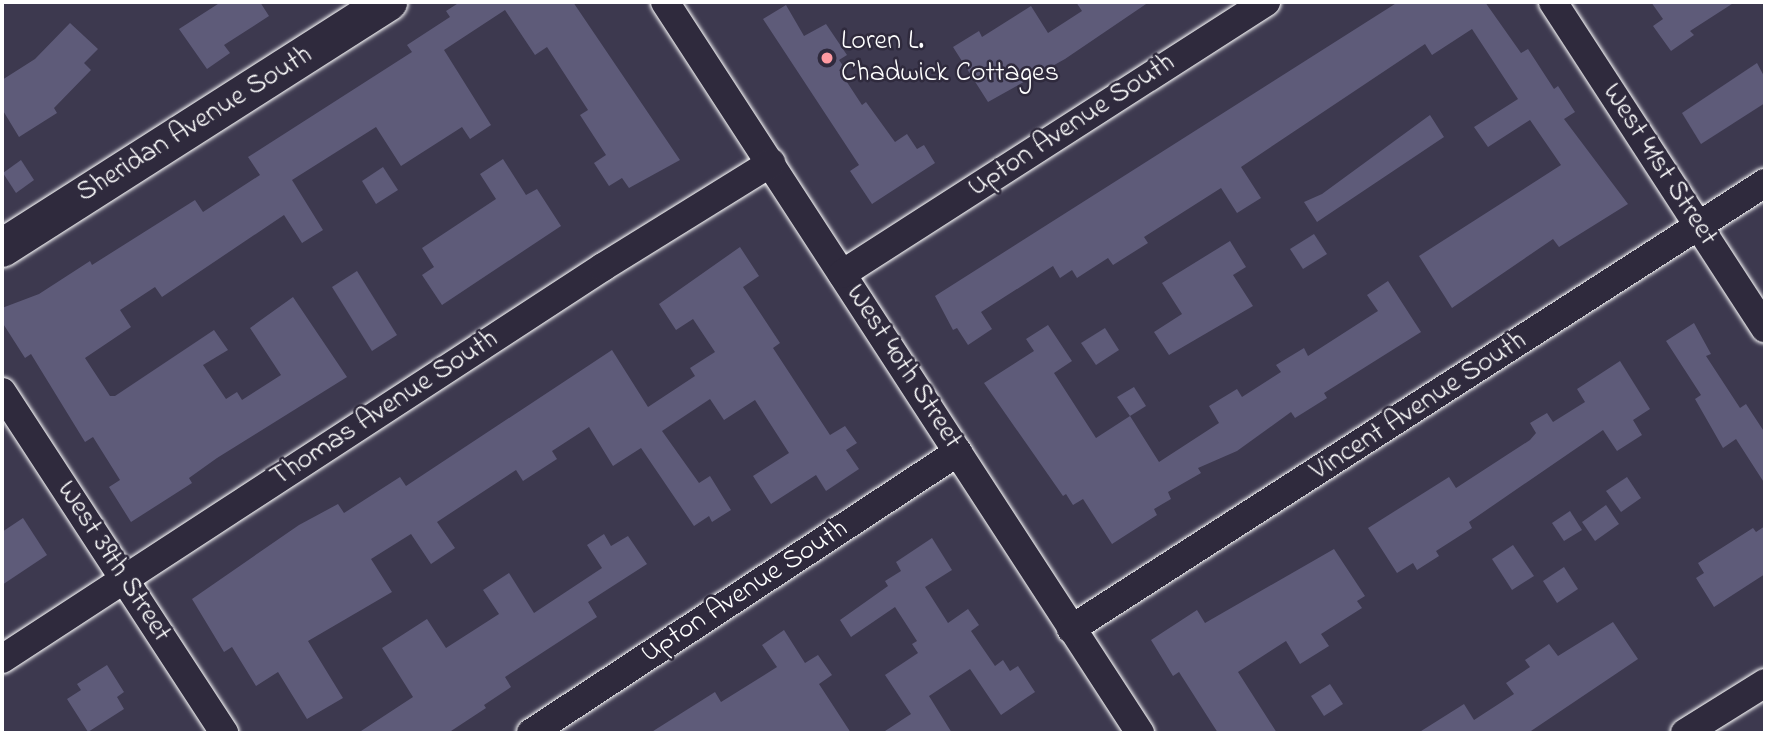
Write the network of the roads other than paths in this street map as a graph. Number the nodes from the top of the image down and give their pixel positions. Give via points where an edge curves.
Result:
1 (388, 2) edge
2 (666, 2) edge
3 (1266, 2) edge
4 (1553, 2) edge
5 (771, 163) junction
6 (1765, 183) edge
7 (1699, 226) junction
8 (2, 248) edge
9 (842, 274) junction
10 (1765, 328) edge
11 (2, 392) edge
12 (958, 452) junction
13 (124, 579) junction
14 (1071, 629) junction
15 (2, 659) edge
16 (1765, 683) edge
17 (224, 733) edge
18 (531, 733) edge
19 (1140, 733) edge
20 (1685, 733) edge

1 - 8 street, Sheridan Avenue South
2 - 5 street, West 40th Street
3 - 9 street, Upton Avenue South
4 - 7 street, West 41st Street
5 - 9 street, West 40th Street
5 - 13 street, Thomas Avenue South
6 - 7 street, Vincent Avenue South
7 - 10 street, West 41st Street
7 - 14 street, Vincent Avenue South
9 - 12 street, West 40th Street
11 - 13 street, West 39th Street
12 - 14 street, West 40th Street
12 - 18 street, Upton Avenue South
13 - 15 street, Thomas Avenue South
13 - 17 street, West 39th Street
14 - 19 street, West 40th Street
16 - 20 street

